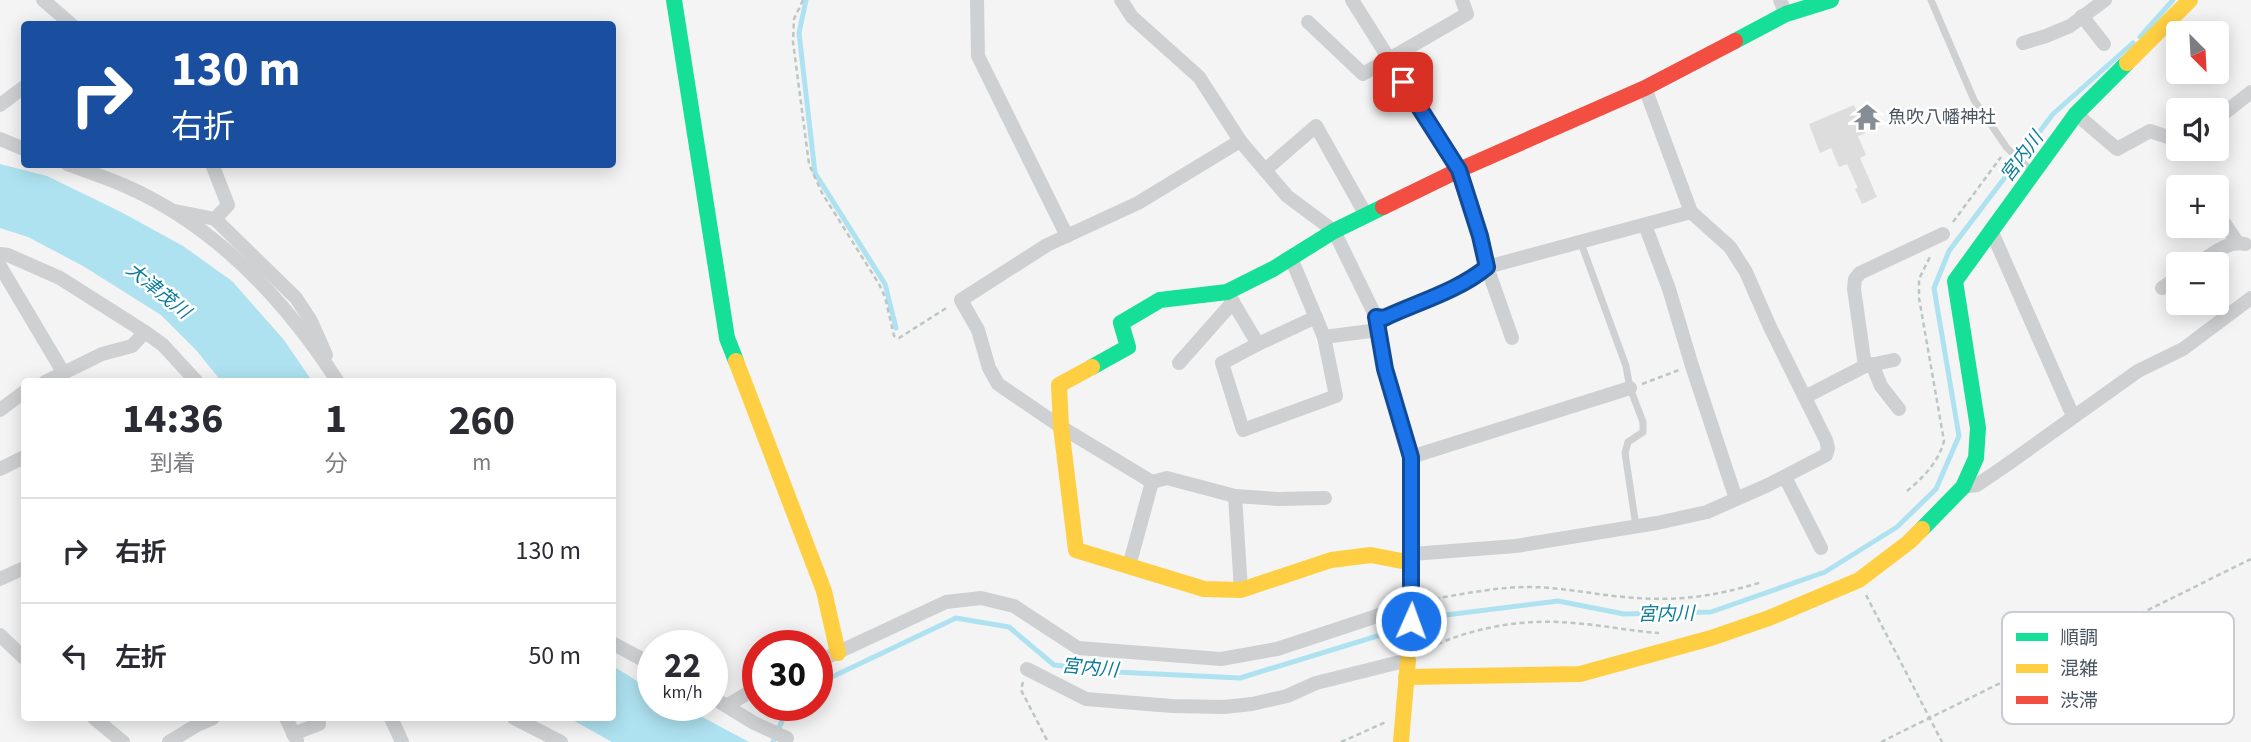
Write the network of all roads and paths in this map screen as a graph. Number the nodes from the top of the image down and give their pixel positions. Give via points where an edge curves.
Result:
1 (43, 0) edge
2 (674, 0) edge
3 (803, 0) edge
4 (977, 0) edge
5 (1121, 0) edge
6 (1352, 0) edge
7 (1462, 0) edge
8 (1831, 0) edge
9 (1931, 0) edge
10 (2105, 0) edge
11 (2190, 0) edge
12 (1783, 7) edge
13 (2082, 16) junction
14 (68, 21) edge
15 (1308, 22) dead end
16 (2023, 43) dead end
17 (2104, 44) dead end
18 (1389, 60) junction
19 (1645, 88) junction
20 (21, 89) edge
21 (2251, 92) edge
22 (0, 105) edge
23 (2229, 109) edge
24 (2076, 114) junction
25 (2166, 136) edge
26 (0, 139) edge
27 (1240, 141) junction
28 (21, 148) edge
29 (77, 168) edge
30 (214, 168) edge
31 (1265, 170) junction
32 (1459, 170) junction
33 (2035, 173) junction
34 (170, 210) junction
35 (1691, 212) junction
36 (1366, 215) junction
37 (215, 219) junction
38 (1645, 225) junction
39 (2229, 226) edge
40 (1334, 230) junction
41 (1991, 230) junction
42 (1943, 234) dead end
43 (1067, 236) junction
44 (1581, 243) junction
45 (2246, 244) edge
46 (2215, 252) edge
47 (0, 254) edge
48 (1291, 258) junction
49 (0, 267) edge
50 (1487, 267) junction
51 (2166, 285) edge
52 (2162, 288) dead end
53 (1230, 297) junction
54 (2251, 298) edge
55 (961, 300) junction
56 (1316, 317) junction
57 (1377, 323) junction
58 (145, 332) junction
59 (1324, 337) junction
60 (1512, 338) dead end
61 (1258, 344) junction
62 (1894, 360) dead end
63 (1179, 363) dead end
64 (1869, 365) junction
65 (1692, 366) junction
66 (63, 372) junction
67 (52, 378) edge
68 (193, 378) edge
69 (336, 378) edge
70 (337, 378) edge
71 (1630, 388) junction
72 (21, 394) edge
73 (1805, 397) junction
74 (1899, 409) dead end
75 (0, 411) edge
76 (2073, 416) junction
77 (1061, 427) junction
78 (1411, 457) junction
79 (21, 458) edge
80 (0, 469) edge
81 (1785, 477) junction
82 (1152, 482) junction
83 (1963, 487) junction
84 (1235, 496) junction
85 (1325, 498) dead end
86 (1736, 499) junction
87 (1636, 526) junction
88 (1821, 548) dead end
89 (1412, 558) junction
90 (2251, 559) edge
91 (1129, 566) junction
92 (21, 569) edge
93 (0, 579) edge
94 (1859, 580) junction
95 (1762, 582) dead end
96 (1241, 590) junction
97 (1412, 601) junction
98 (2144, 612) edge
99 (1662, 633) dead end
100 (0, 635) edge
101 (616, 645) edge
102 (838, 653) junction
103 (21, 655) edge
104 (833, 655) edge
105 (637, 656) edge
106 (1408, 660) junction
107 (1027, 669) joint
108 (1406, 677) junction
109 (2002, 683) edge
110 (742, 697) edge
111 (728, 705) joint
112 (1929, 719) junction
113 (98, 721) edge
114 (206, 721) edge
115 (287, 721) edge
116 (392, 721) edge
117 (520, 721) edge
118 (1402, 721) junction
119 (319, 724) dead end
120 (295, 738) edge
121 (786, 738) dead end
122 (123, 742) edge
123 (169, 742) edge
124 (402, 742) edge
125 (561, 742) edge
126 (1048, 742) edge
127 (1341, 742) edge
128 (1401, 742) edge
129 (1881, 742) edge
130 (1941, 742) edge

1 - 14 street
2 - 102 street via 727,338 824,591
3 - 55 path via 794,19 793,42 809,164 879,284 894,336 899,338
4 - 43 street via 978,56
5 - 27 street via 1132,17 1199,77
6 - 18 street
7 - 18 street via 1467,14
8 - 12 street
9 - 33 lane via 1975,100 2007,148
10 - 13 street
11 - 24 street
12 - 19 street
13 - 16 street via 2070,26
13 - 17 street
15 - 18 street via 1363,74
18 - 32 street
19 - 32 street
19 - 35 street
20 - 22 street
21 - 23 street
24 - 25 street via 2117,149 2150,131
24 - 33 street
26 - 28 street
27 - 31 street
27 - 43 street via 1138,203
29 - 34 street
30 - 37 street via 228,205
31 - 36 street via 1316,126
31 - 40 street via 1287,196
32 - 36 street
32 - 50 street
33 - 41 street
34 - 37 street
34 - 69 street via 233,255 285,310
35 - 38 street
35 - 73 street via 1730,247 1746,272
36 - 40 street
37 - 70 street via 296,298
38 - 44 street
38 - 65 street
39 - 45 street
40 - 48 street
40 - 57 street
41 - 76 street
41 - 83 street via 1955,281 1978,428 1976,458
42 - 64 street via 1855,279
43 - 55 street
44 - 50 street
44 - 71 lane
45 - 46 street
47 - 58 street via 60,278
48 - 53 street
48 - 56 street
49 - 66 street
50 - 57 street via 1473,279
50 - 60 street
51 - 52 street
53 - 61 street
53 - 63 street
53 - 77 street via 1160,300 1121,323 1128,347 1059,385
54 - 76 street via 2218,326 2137,371
55 - 77 street via 998,384
56 - 59 street
56 - 61 street
57 - 59 street
57 - 78 street via 1385,369
58 - 66 street via 132,346
58 - 68 street
59 - 61 street via 1336,396 1243,430 1222,362
62 - 64 street
64 - 73 street
64 - 74 street
65 - 71 path
65 - 86 street
66 - 67 street
71 - 78 street
71 - 87 lane via 1643,422 1643,432 1628,442 1625,453
72 - 75 street
73 - 81 street via 1828,447 1826,455
76 - 83 street via 1977,485
77 - 82 street
77 - 91 street via 1076,550
78 - 89 street
79 - 80 street
81 - 86 street
81 - 88 street
82 - 84 street via 1167,478
82 - 91 street
83 - 94 street via 1909,542
84 - 85 street
84 - 96 street
86 - 87 street via 1707,512
87 - 89 street
89 - 96 street via 1371,555 1331,560
89 - 97 street
90 - 98 path
91 - 96 street via 1204,589
92 - 93 street
94 - 108 street via 1711,638 1580,674
94 - 112 path
95 - 97 path via 1687,599 1525,587
97 - 102 street via 1277,649 1221,659 1078,648 1014,606 981,598 946,602
97 - 106 street
99 - 106 path via 1532,621 1470,632
100 - 103 street
101 - 105 street
102 - 104 street
106 - 107 street via 1316,683 1287,696 1224,707 1086,699
106 - 108 street
107 - 126 path via 1021,690
108 - 118 street
109 - 112 path
110 - 111 street
111 - 121 street
112 - 129 path
112 - 130 path
113 - 122 street
114 - 123 street
115 - 120 street
116 - 124 street
117 - 125 street
118 - 127 path via 1382,722
118 - 128 street
119 - 120 street

